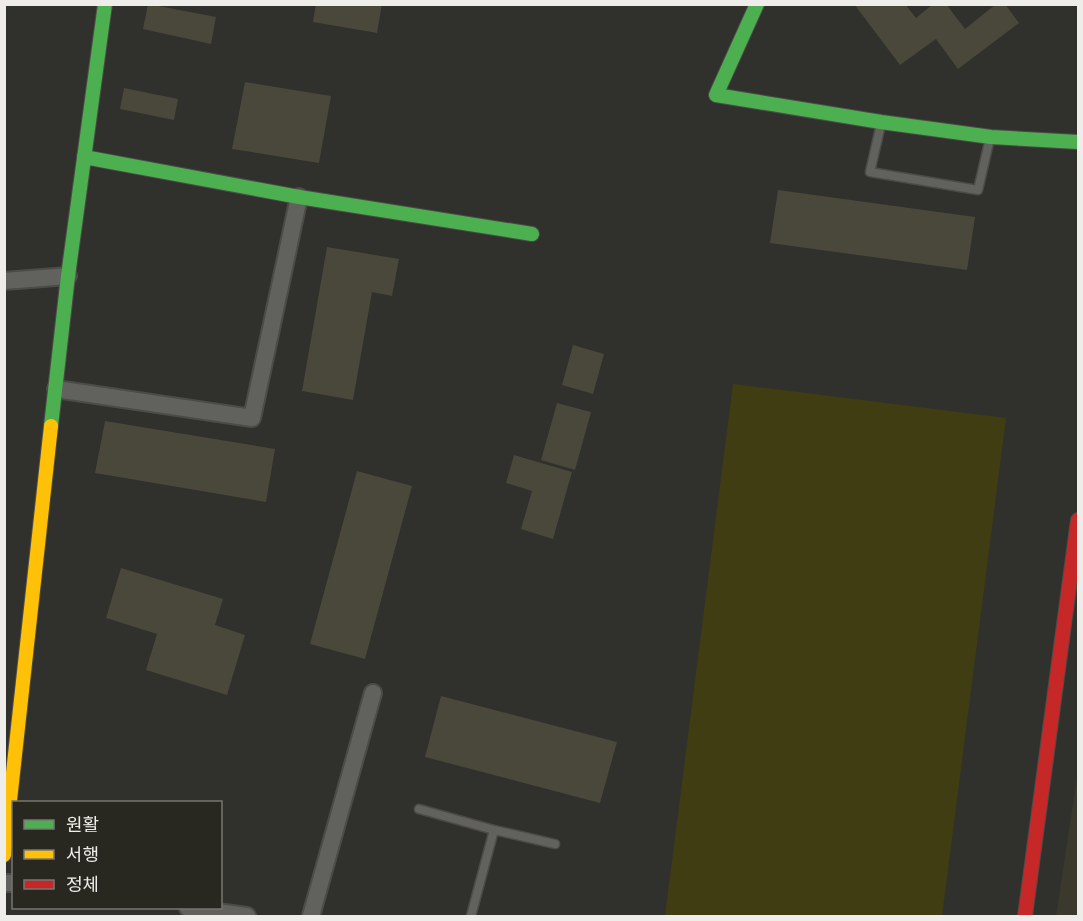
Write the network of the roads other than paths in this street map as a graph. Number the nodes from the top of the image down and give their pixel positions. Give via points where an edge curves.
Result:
1 (105, 4) edge
2 (757, 4) edge
3 (881, 122) junction
4 (991, 138) junction
5 (1078, 142) edge
6 (84, 157) junction
7 (299, 197) junction
8 (532, 234) dead end
9 (68, 276) junction
10 (4, 281) edge
11 (56, 389) junction
12 (1078, 520) edge
13 (374, 693) dead end
14 (419, 809) dead end
15 (6, 824) edge
16 (494, 830) junction
17 (555, 844) dead end
18 (4, 855) edge
19 (195, 909) edge
20 (247, 916) edge
21 (311, 916) edge
22 (471, 916) edge
23 (1025, 916) edge

1 - 6 street
2 - 3 street via 716,94
3 - 4 street
3 - 4 lane via 870,172 978,190
4 - 5 street
6 - 7 street
6 - 9 street
7 - 8 street
7 - 11 street via 252,418
9 - 10 street
9 - 11 street
11 - 15 street
12 - 23 street
13 - 21 street
14 - 16 lane
15 - 18 street
16 - 17 lane
16 - 22 lane
19 - 20 street

